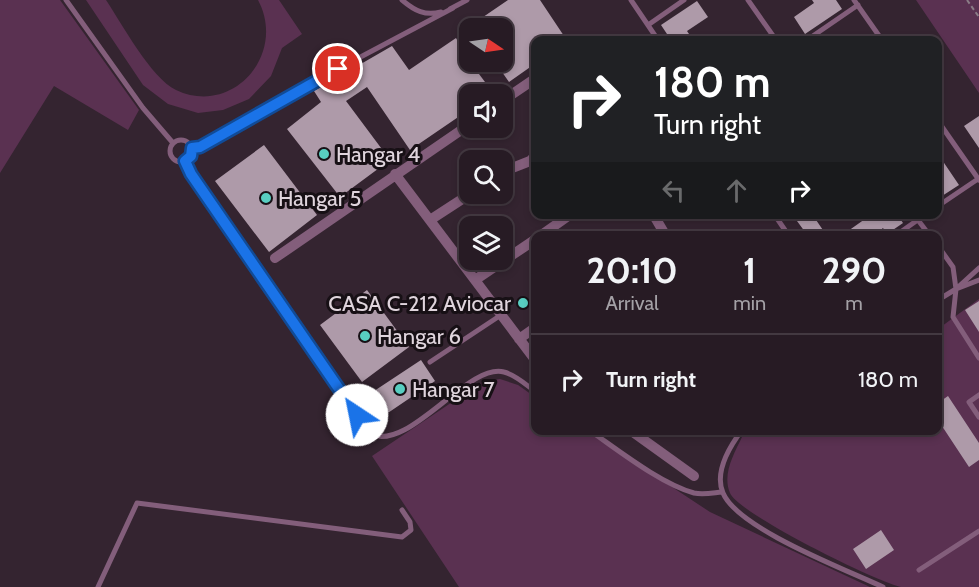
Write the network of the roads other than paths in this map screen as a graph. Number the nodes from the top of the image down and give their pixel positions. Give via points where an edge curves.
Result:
1 (66, 0) edge
2 (402, 0) edge
3 (467, 0) edge
4 (631, 0) edge
5 (684, 0) edge
6 (748, 0) edge
7 (856, 3) edge
8 (453, 8) junction
9 (648, 25) junction
10 (655, 36) edge
11 (773, 36) edge
12 (812, 36) edge
13 (879, 36) edge
14 (531, 81) edge
15 (513, 94) edge
16 (942, 127) edge
17 (459, 131) edge
18 (173, 143) junction
19 (192, 148) junction
20 (531, 160) edge
21 (185, 161) junction
22 (513, 168) edge
23 (395, 174) junction
24 (979, 179) edge
25 (459, 201) edge
26 (942, 203) edge
27 (564, 219) edge
28 (430, 220) junction
29 (918, 220) joint
30 (547, 231) edge
31 (902, 231) edge
32 (926, 231) edge
33 (531, 242) edge
34 (942, 252) edge
35 (275, 258) dead end
36 (979, 268) edge
37 (475, 280) junction
38 (979, 280) edge
39 (956, 290) junction
40 (942, 298) edge
41 (501, 315) junction
42 (531, 331) edge
43 (519, 339) junction
44 (531, 355) edge
45 (979, 358) edge
46 (430, 362) dead end
47 (531, 388) edge
48 (979, 395) edge
49 (979, 417) edge
50 (597, 435) edge
51 (637, 435) edge
52 (738, 435) edge
53 (694, 476) dead end
54 (722, 492) junction
55 (402, 510) dead end
56 (978, 533) edge
57 (919, 570) dead end
58 (98, 587) edge
59 (883, 587) edge

1 - 18 lane via 143,108
2 - 8 lane via 428,15
3 - 8 lane
4 - 9 lane
5 - 9 lane
6 - 11 lane
7 - 12 lane
7 - 13 lane
8 - 19 lane
9 - 10 lane
14 - 15 street
16 - 24 lane
17 - 23 street
18 - 19 lane via 184,141
18 - 21 lane via 173,159
19 - 21 lane
20 - 22 street
21 - 47 lane via 370,434 388,437 406,429 482,376 502,371
23 - 28 street
23 - 35 street
24 - 26 lane
25 - 28 street
27 - 30 street
28 - 37 street
29 - 31 lane
29 - 32 lane
33 - 37 street
34 - 39 lane via 953,267
36 - 39 lane
37 - 41 street
38 - 39 lane
39 - 40 lane
39 - 45 lane via 953,317
41 - 43 street
41 - 46 lane
42 - 43 street
43 - 44 street
48 - 49 lane via 969,402
50 - 54 lane via 675,485 694,493
51 - 53 street
52 - 54 lane via 723,462
54 - 59 lane via 747,519 782,540
55 - 58 lane via 411,530 402,537 137,503
56 - 57 lane

